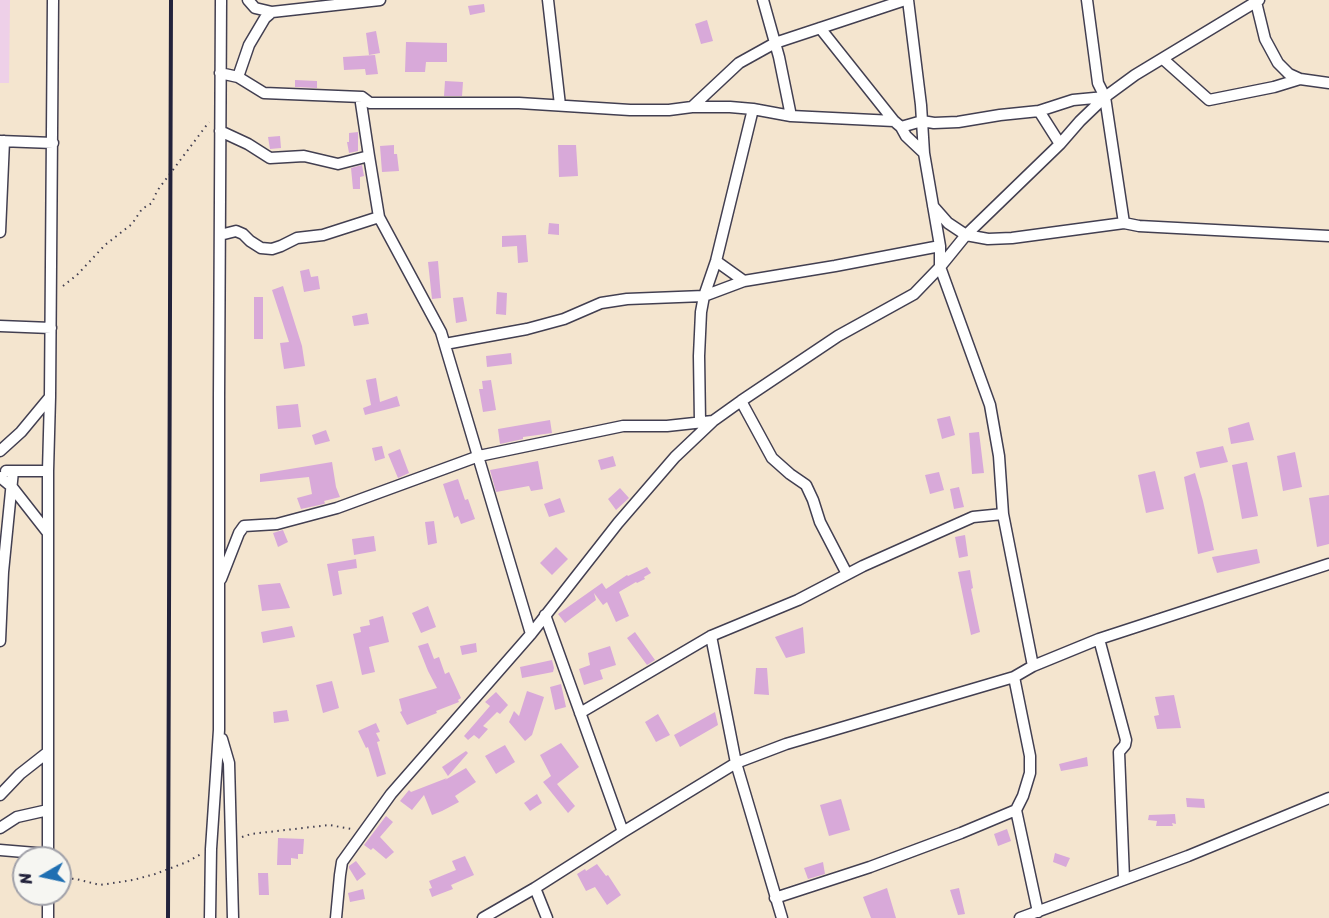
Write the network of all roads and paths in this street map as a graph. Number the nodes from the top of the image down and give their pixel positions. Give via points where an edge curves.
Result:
1 (53, 0) edge
2 (221, 0) edge
3 (249, 0) edge
4 (380, 0) edge
5 (548, 0) edge
6 (763, 0) edge
7 (907, 0) edge
8 (1087, 0) edge
9 (1258, 1) edge
10 (272, 12) junction
11 (820, 28) junction
12 (775, 43) junction
13 (1162, 58) junction
14 (220, 73) junction
15 (238, 77) junction
16 (1300, 79) junction
17 (1329, 83) edge
18 (362, 97) junction
19 (1105, 97) junction
20 (560, 105) junction
21 (220, 107) junction
22 (692, 107) junction
23 (753, 109) junction
24 (1039, 111) junction
25 (791, 116) junction
26 (922, 121) junction
27 (898, 124) junction
28 (220, 130) junction
29 (2, 141) edge
30 (53, 143) junction
31 (1060, 144) junction
32 (924, 153) junction
33 (369, 156) junction
34 (932, 206) junction
35 (379, 217) junction
36 (1124, 223) junction
37 (0, 232) edge
38 (220, 235) junction
39 (966, 235) junction
40 (1329, 236) edge
41 (939, 246) junction
42 (716, 261) junction
43 (940, 267) junction
44 (744, 281) junction
45 (51, 296) junction
46 (704, 296) junction
47 (0, 327) edge
48 (51, 328) junction
49 (445, 344) junction
50 (50, 397) junction
51 (741, 401) junction
52 (713, 420) junction
53 (700, 422) junction
54 (0, 451) edge
55 (479, 456) junction
56 (0, 471) edge
57 (13, 471) junction
58 (48, 471) junction
59 (0, 477) edge
60 (12, 487) junction
61 (1003, 514) junction
62 (48, 534) junction
63 (1329, 564) edge
64 (847, 574) junction
65 (219, 584) junction
66 (545, 615) junction
67 (531, 634) junction
68 (711, 636) junction
69 (1099, 639) junction
70 (0, 641) edge
71 (1033, 666) junction
72 (1014, 677) junction
73 (580, 713) junction
74 (219, 730) junction
75 (48, 752) junction
76 (736, 763) junction
77 (0, 795) edge
78 (1329, 798) edge
79 (214, 807) junction
80 (48, 810) junction
81 (1016, 810) junction
82 (230, 820) junction
83 (0, 828) edge
84 (365, 831) junction
85 (622, 832) junction
86 (231, 842) junction
87 (48, 846) edge
88 (211, 849) junction
89 (72, 879) edge
90 (1124, 879) junction
91 (535, 888) junction
92 (775, 898) junction
93 (1038, 912) junction
94 (210, 918) edge
95 (233, 918) edge
96 (336, 918) edge
97 (483, 918) edge
98 (547, 918) edge
99 (782, 918) edge
100 (1020, 918) edge

1 - 30 street
2 - 14 street
3 - 10 street via 255,8
4 - 10 street
5 - 20 street
6 - 12 street
7 - 11 street
7 - 26 street
8 - 19 street via 1098,83
9 - 13 street
9 - 16 street via 1266,39 1278,63 1288,74
10 - 15 street via 249,45
11 - 12 street
11 - 27 street
12 - 22 street via 739,63
12 - 25 street
13 - 16 street via 1209,100
13 - 19 street
14 - 15 street
14 - 21 street
15 - 18 street via 264,93
16 - 17 street
18 - 20 street via 370,103
18 - 33 street
19 - 24 street via 1073,100
19 - 31 street
19 - 36 street
20 - 22 street via 630,110
21 - 28 street
21 - 45 path via 152,203
22 - 23 street
23 - 25 street
23 - 42 street
24 - 26 street via 958,122
24 - 31 street
25 - 27 street
26 - 27 street
26 - 32 street
27 - 32 street
28 - 33 street via 270,158 304,156 338,164
28 - 38 street
29 - 30 street
29 - 37 street
30 - 45 street
31 - 39 street
32 - 34 street
33 - 35 street
34 - 39 street
34 - 41 street
35 - 38 street via 322,235 297,238 272,249 261,248 236,231
35 - 49 street
36 - 39 street via 1012,238
36 - 40 street
38 - 65 street
39 - 43 street
41 - 43 street
41 - 44 street
42 - 44 street
42 - 46 street
43 - 51 street via 914,294 838,336
43 - 61 street via 990,405
44 - 46 street
45 - 48 street
46 - 49 street via 601,303 527,329
46 - 53 street
47 - 48 street
48 - 50 street
49 - 55 street
50 - 54 street
50 - 58 street
51 - 52 street
51 - 64 street via 772,458 811,493 820,522
52 - 53 street
52 - 66 street via 618,523
53 - 55 street via 623,426
55 - 65 street via 337,508 277,524 244,526
55 - 67 street
56 - 57 street
57 - 58 street
57 - 60 street
58 - 62 street
59 - 60 street
60 - 62 street
60 - 70 street
61 - 64 street via 973,517
61 - 71 street
62 - 75 street
63 - 69 street
64 - 68 street via 798,600
65 - 74 street
66 - 67 street
66 - 73 street
67 - 84 street via 391,794
68 - 73 street
68 - 76 street
69 - 71 street
69 - 90 street via 1126,740 1119,752
71 - 72 street
72 - 76 street via 786,744
72 - 81 street via 1030,773
73 - 85 street
74 - 79 street
74 - 82 street via 229,763
75 - 77 street
75 - 80 street
76 - 85 street
76 - 92 street
78 - 90 street
79 - 82 street
79 - 88 street
80 - 83 street via 17,817
80 - 87 street
81 - 92 street via 870,867
81 - 93 street
82 - 86 street
84 - 86 path via 329,825 251,834
84 - 96 street via 342,862
85 - 91 street
86 - 95 street
88 - 89 path via 178,866 133,880 100,885
88 - 94 street
90 - 93 street
91 - 97 street
91 - 98 street
92 - 99 street
93 - 100 street

